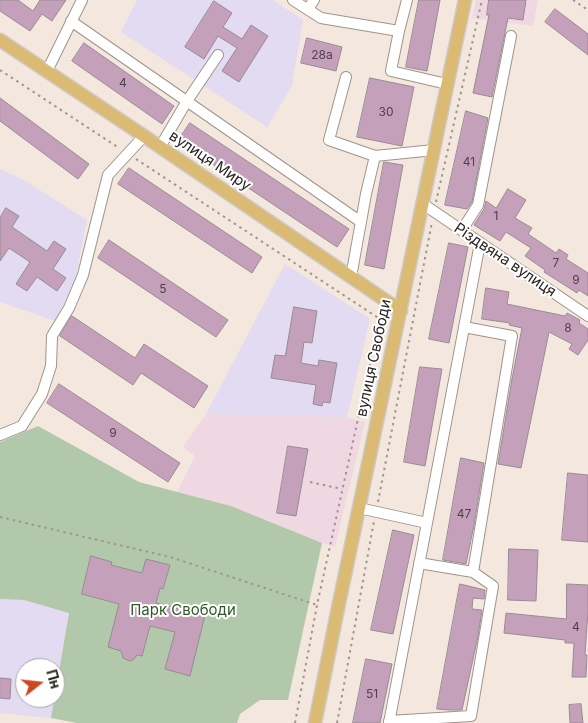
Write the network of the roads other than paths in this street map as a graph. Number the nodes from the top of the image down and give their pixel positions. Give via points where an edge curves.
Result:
1 (82, 0) edge
2 (293, 0) edge
3 (314, 0) edge
4 (407, 0) edge
5 (465, 0) edge
6 (308, 9) junction
7 (71, 21) junction
8 (399, 32) junction
9 (511, 36) dead end
10 (0, 40) edge
11 (218, 55) dead end
12 (47, 71) junction
13 (346, 77) dead end
14 (448, 84) junction
15 (187, 101) junction
16 (144, 136) junction
17 (160, 147) junction
18 (434, 150) junction
19 (375, 156) junction
20 (423, 204) junction
21 (361, 222) junction
22 (462, 230) junction
23 (480, 243) junction
24 (351, 277) junction
25 (400, 311) junction
26 (588, 316) edge
27 (464, 327) junction
28 (0, 435) edge
29 (359, 508) junction
30 (427, 523) junction
31 (420, 563) junction
32 (473, 572) junction
33 (389, 722) edge
34 (315, 723) edge

1 - 7 street
2 - 6 street
3 - 6 street
4 - 8 street
5 - 14 main road, вулиця Свободи
6 - 8 street via 321,18
7 - 12 street
7 - 15 street
8 - 14 street via 390,71
9 - 22 street via 478,205
10 - 12 main road, вулиця Миру
11 - 15 street
12 - 16 main road, вулиця Миру
13 - 19 street via 329,140
14 - 18 main road, вулиця Свободи
15 - 17 street
15 - 21 street
16 - 17 main road, вулиця Миру
16 - 28 street via 108,174 83,275 52,336 51,366 42,394 22,426
17 - 24 main road, вулиця Миру
18 - 19 street
18 - 20 main road, вулиця Свободи
19 - 21 street
20 - 22 street, Різдвяна вулиця
20 - 25 main road, вулиця Свободи
21 - 24 street
22 - 23 street, Різдвяна вулиця
23 - 26 street, Різдвяна вулиця
23 - 27 street
24 - 25 main road, вулиця Миру
25 - 29 main road, вулиця Свободи
27 - 30 street
27 - 32 street via 512,336
29 - 30 street
29 - 34 main road, вулиця Свободи
30 - 31 street
31 - 32 street
31 - 33 street
32 - 33 street via 493,586 471,716

